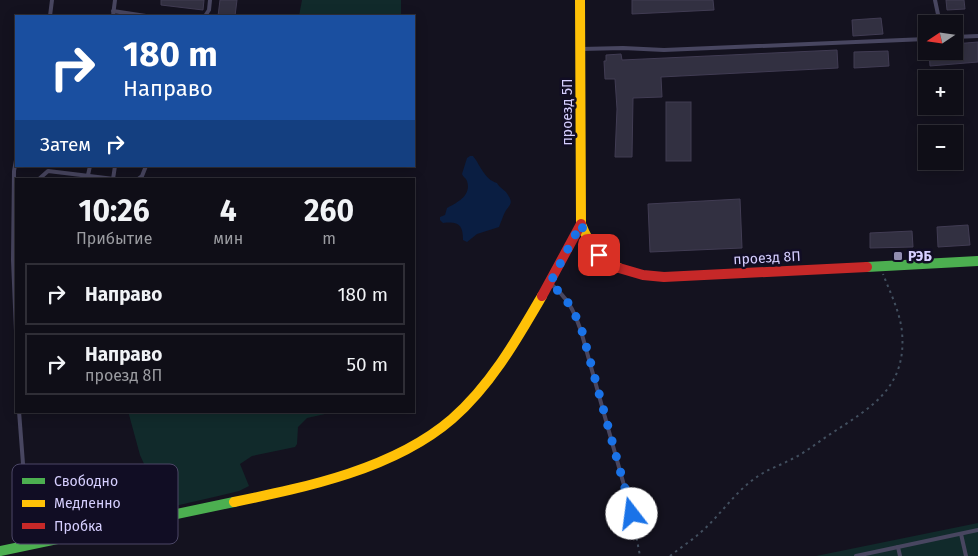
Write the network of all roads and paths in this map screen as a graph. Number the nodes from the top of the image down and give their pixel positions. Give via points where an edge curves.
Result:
1 (52, 0) edge
2 (115, 0) edge
3 (210, 0) edge
4 (580, 0) edge
5 (935, 0) edge
6 (113, 11) junction
7 (50, 15) edge
8 (113, 15) edge
9 (132, 15) edge
10 (206, 15) edge
11 (938, 15) edge
12 (978, 36) edge
13 (963, 37) edge
14 (918, 39) edge
15 (580, 50) junction
16 (15, 166) edge
17 (90, 167) edge
18 (146, 167) edge
19 (88, 175) junction
20 (40, 178) edge
21 (99, 178) edge
22 (139, 178) edge
23 (15, 208) edge
24 (581, 224) junction
25 (978, 261) edge
26 (880, 266) junction
27 (550, 283) junction
28 (15, 307) edge
29 (19, 413) edge
30 (23, 464) edge
31 (178, 514) edge
32 (632, 514) joint
33 (978, 530) edge
34 (961, 534) junction
35 (34, 544) edge
36 (29, 545) joint
37 (898, 547) junction
38 (0, 551) edge
39 (640, 556) edge
40 (670, 556) edge
41 (856, 556) edge
42 (900, 556) edge
43 (966, 556) edge

1 - 7 lane
2 - 6 lane
3 - 10 lane
4 - 15 street, проезд 5П
5 - 11 lane
6 - 8 lane
6 - 9 lane
12 - 13 lane
14 - 15 lane via 664,50
15 - 24 street, проезд 5П
16 - 23 lane
17 - 19 lane
18 - 22 lane
19 - 20 lane via 48,171
19 - 21 lane
23 - 28 lane
24 - 26 street, проезд 8П via 589,244 599,255 626,272 645,277
24 - 27 street
25 - 26 street, проезд 8П
26 - 40 path via 902,330 898,370 889,388 878,401 845,424 792,459 762,473 700,533
27 - 31 street via 501,363 453,418 431,435 397,454 298,489
27 - 32 lane via 566,298 582,331
29 - 30 lane
32 - 39 path
33 - 34 lane
34 - 37 lane
34 - 43 lane
35 - 36 street
36 - 38 street
37 - 41 lane
37 - 42 lane

